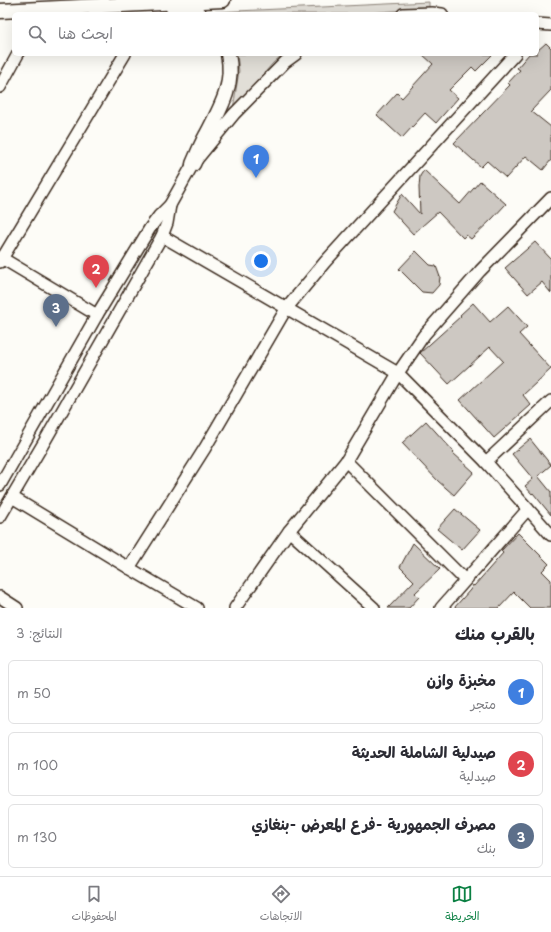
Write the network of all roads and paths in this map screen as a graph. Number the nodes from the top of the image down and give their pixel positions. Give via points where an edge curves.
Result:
1 (223, 0) edge
2 (145, 4) junction
3 (125, 10) edge
4 (0, 11) edge
5 (194, 12) edge
6 (17, 56) edge
7 (124, 56) edge
8 (229, 56) edge
9 (293, 56) edge
10 (513, 56) edge
11 (0, 87) edge
12 (193, 164) junction
13 (551, 198) edge
14 (170, 205) junction
15 (162, 236) junction
16 (1, 259) edge
17 (286, 309) junction
18 (97, 315) junction
19 (398, 373) junction
20 (551, 401) edge
21 (32, 428) junction
22 (46, 439) junction
23 (16, 456) junction
24 (346, 461) junction
25 (486, 462) junction
26 (30, 466) junction
27 (0, 485) edge
28 (12, 497) junction
29 (528, 509) junction
30 (0, 517) edge
31 (289, 532) junction
32 (551, 535) edge
33 (129, 568) junction
34 (465, 580) junction
35 (0, 597) edge
36 (238, 606) edge
37 (17, 608) edge
38 (196, 608) edge
39 (374, 608) edge
40 (441, 608) edge

1 - 2 main road
2 - 3 main road
2 - 5 main road
3 - 4 main road
6 - 11 street
7 - 16 street
8 - 12 main road via 230,77 226,96
9 - 12 street via 234,114
10 - 17 street via 325,262
12 - 14 street
13 - 19 street via 447,308 424,335
14 - 15 street
14 - 18 street via 150,228
15 - 17 street
15 - 22 street
16 - 18 street
17 - 19 street
17 - 33 street via 205,448
18 - 21 street
19 - 24 street
19 - 25 street
20 - 25 street
21 - 22 street via 37,436
21 - 23 street
22 - 26 street
23 - 26 street via 26,460
23 - 27 street
24 - 31 street
24 - 34 street
25 - 29 street
26 - 28 street
28 - 30 street
28 - 33 street
29 - 32 street
29 - 34 street
31 - 36 street
31 - 39 street
33 - 38 street
34 - 40 street
35 - 37 street

